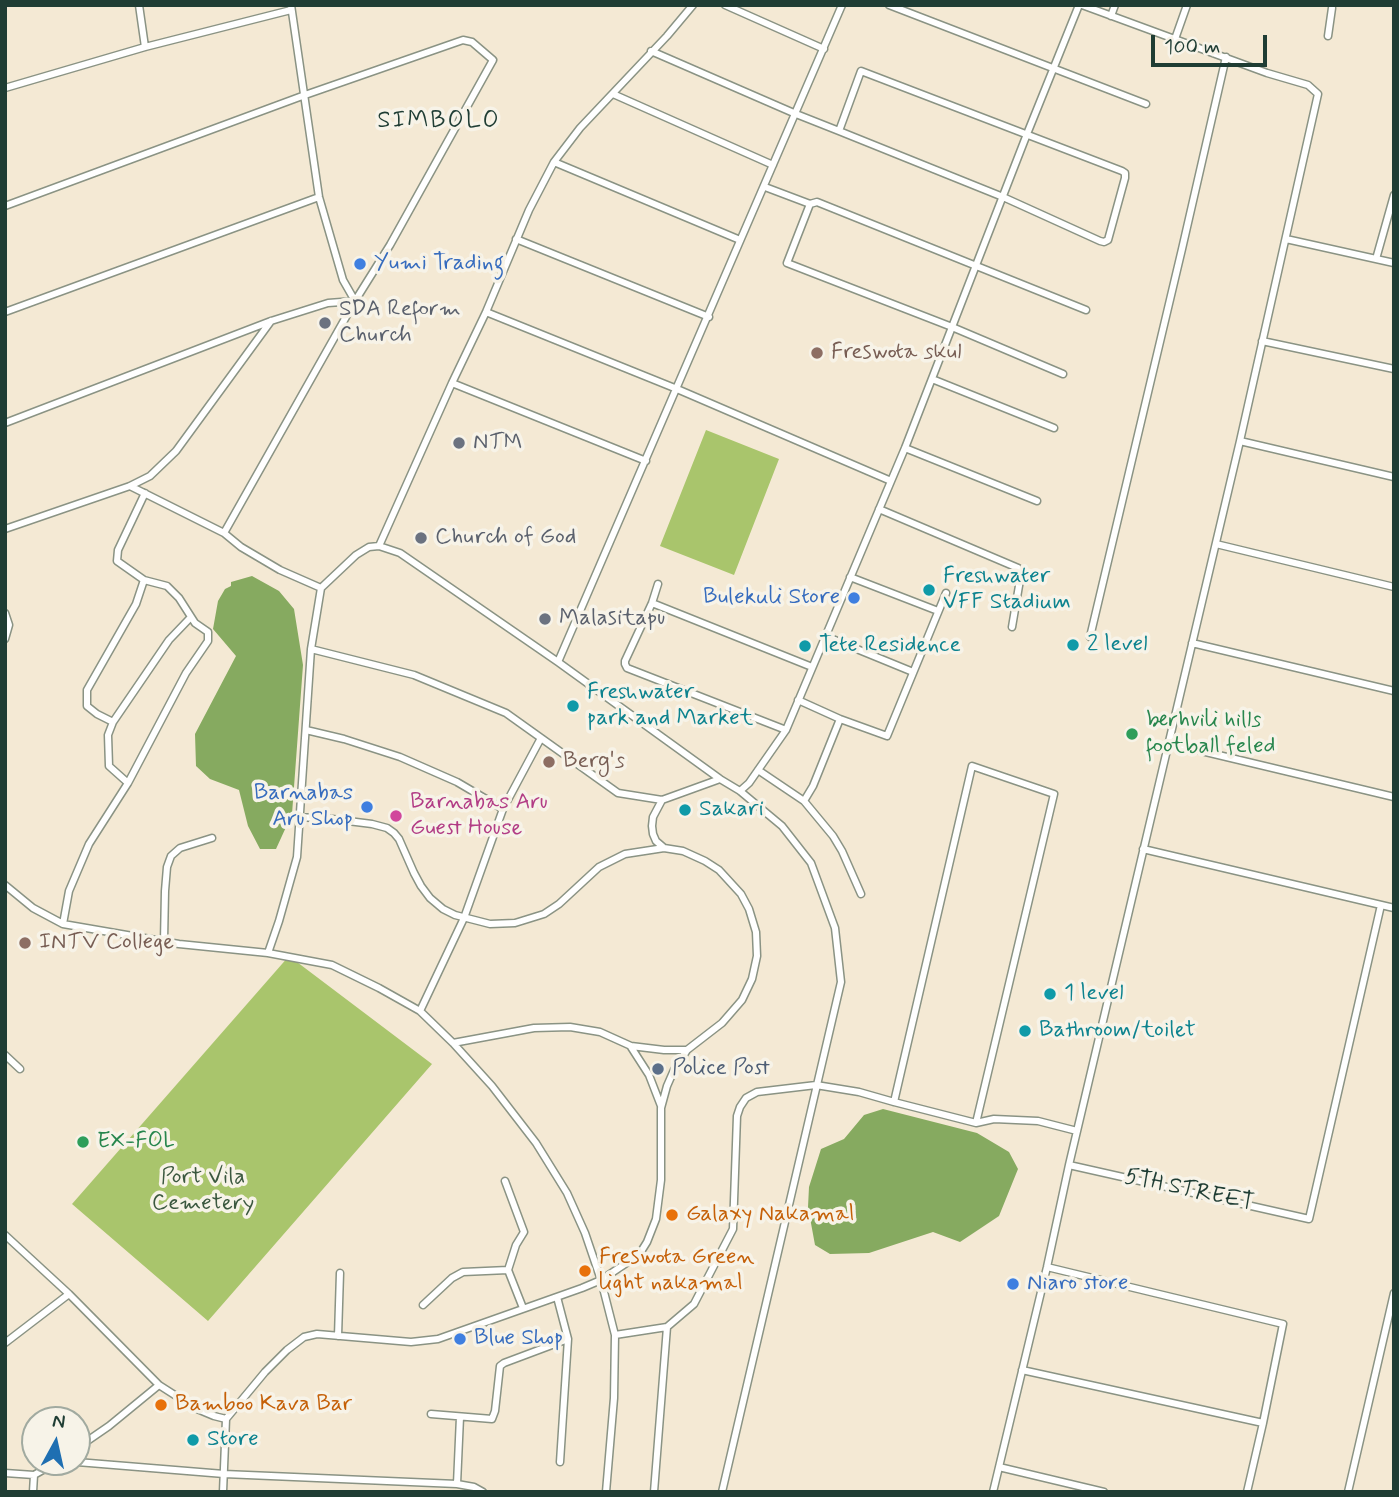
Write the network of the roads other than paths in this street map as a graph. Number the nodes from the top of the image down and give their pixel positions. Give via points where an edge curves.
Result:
1 (139, 5) edge
2 (693, 5) edge
3 (725, 5) edge
4 (842, 5) edge
5 (889, 5) edge
6 (1080, 5) edge
7 (1115, 5) edge
8 (1187, 5) edge
9 (291, 8) edge
10 (1332, 8) dead end
11 (1111, 16) junction
12 (1328, 36) dead end
13 (1175, 39) junction
14 (145, 47) junction
15 (824, 50) junction
16 (651, 51) junction
17 (1226, 57) junction
18 (1054, 68) junction
19 (5, 88) edge
20 (612, 94) junction
21 (304, 95) junction
22 (1146, 104) dead end
23 (796, 114) junction
24 (839, 131) junction
25 (1027, 134) junction
26 (554, 162) junction
27 (773, 165) junction
28 (765, 187) junction
29 (1394, 195) edge
30 (320, 197) junction
31 (1003, 197) junction
32 (810, 204) junction
33 (5, 206) edge
34 (516, 239) junction
35 (1286, 239) junction
36 (740, 240) junction
37 (1376, 259) junction
38 (1394, 263) edge
39 (976, 265) junction
40 (355, 301) junction
41 (1086, 310) dead end
42 (5, 312) edge
43 (486, 312) junction
44 (709, 317) junction
45 (271, 321) junction
46 (952, 327) junction
47 (1262, 341) junction
48 (1394, 369) edge
49 (1063, 374) dead end
50 (932, 379) junction
51 (452, 383) junction
52 (677, 390) junction
53 (5, 423) edge
54 (1054, 428) dead end
55 (1240, 441) junction
56 (905, 448) junction
57 (646, 461) junction
58 (1394, 477) edge
59 (891, 481) junction
60 (130, 486) junction
61 (145, 493) junction
62 (1037, 501) dead end
63 (879, 509) junction
64 (5, 528) edge
65 (224, 533) junction
66 (1216, 544) junction
67 (379, 546) junction
68 (850, 577) junction
69 (144, 580) junction
70 (658, 584) dead end
71 (1394, 587) edge
72 (321, 588) junction
73 (946, 593) dead end
74 (652, 603) junction
75 (938, 611) junction
76 (5, 613) edge
77 (191, 617) junction
78 (1012, 627) dead end
79 (825, 636) junction
80 (1090, 638) dead end
81 (5, 639) edge
82 (1192, 643) junction
83 (311, 649) junction
84 (558, 662) junction
85 (812, 667) junction
86 (913, 672) junction
87 (1394, 691) edge
88 (798, 700) junction
89 (839, 719) junction
90 (113, 722) junction
91 (306, 730) junction
92 (786, 730) junction
93 (541, 738) junction
94 (1168, 743) junction
95 (758, 770) junction
96 (720, 779) junction
97 (128, 783) junction
98 (740, 791) junction
99 (1394, 797) edge
100 (662, 800) junction
101 (804, 801) junction
102 (503, 809) junction
103 (299, 817) junction
104 (212, 838) dead end
105 (664, 848) junction
106 (1143, 849) junction
107 (5, 885) edge
108 (861, 894) dead end
109 (1381, 905) junction
110 (1394, 908) edge
111 (464, 918) junction
112 (63, 924) junction
113 (164, 941) junction
114 (268, 953) junction
115 (420, 1012) junction
116 (453, 1043) junction
117 (631, 1046) junction
118 (687, 1050) junction
119 (5, 1055) edge
120 (20, 1069) dead end
121 (816, 1085) junction
122 (894, 1102) junction
123 (661, 1108) junction
124 (976, 1123) junction
125 (1077, 1131) junction
126 (1069, 1165) junction
127 (505, 1181) dead end
128 (5, 1235) edge
129 (1048, 1267) junction
130 (508, 1270) junction
131 (340, 1273) dead end
132 (601, 1280) junction
133 (1394, 1293) edge
134 (69, 1294) junction
135 (557, 1297) junction
136 (423, 1305) dead end
137 (523, 1308) junction
138 (667, 1327) junction
139 (615, 1335) junction
140 (338, 1336) junction
141 (568, 1339) junction
142 (5, 1343) edge
143 (1022, 1370) junction
144 (159, 1385) junction
145 (431, 1414) dead end
146 (460, 1417) junction
147 (226, 1419) junction
148 (1264, 1423) junction
149 (91, 1438) edge
150 (560, 1462) dead end
151 (91, 1463) edge
152 (999, 1467) junction
153 (224, 1474) junction
154 (457, 1484) junction
155 (223, 1492) edge
156 (483, 1492) edge
157 (606, 1492) edge
158 (654, 1492) edge
159 (722, 1492) edge
160 (993, 1492) edge
161 (1104, 1492) edge
162 (1247, 1492) edge
163 (1349, 1492) edge

1 - 14 street
2 - 16 street
3 - 15 street
4 - 15 street
5 - 18 street
6 - 11 street
6 - 18 street
7 - 11 street
8 - 13 street
9 - 14 street
9 - 21 street
10 - 12 street
11 - 13 street
13 - 17 street
14 - 19 street
15 - 23 street
16 - 20 street
16 - 23 street
17 - 35 street via 1308,85 1318,94
17 - 80 street
18 - 22 street
18 - 25 street
20 - 26 street
20 - 27 street
21 - 30 street
21 - 33 street
21 - 40 street via 463,40 493,60
23 - 24 street
23 - 27 street
24 - 25 street via 861,71
24 - 31 street
25 - 31 street
25 - 31 street via 1125,173 1108,240 1100,241
26 - 34 street
26 - 36 street
27 - 28 street
28 - 32 street
28 - 36 street
29 - 37 street
30 - 40 street via 343,280
30 - 42 street
31 - 39 street
32 - 39 street via 817,202
32 - 46 street via 787,263
34 - 43 street
34 - 44 street
35 - 37 street
35 - 47 street
36 - 44 street
37 - 38 street
39 - 41 street
39 - 46 street
40 - 45 street via 328,303
40 - 65 street
43 - 51 street
43 - 52 street
44 - 52 street
45 - 53 street
45 - 60 street via 176,451
46 - 49 street
46 - 50 street
47 - 48 street
47 - 55 street
50 - 54 street
50 - 56 street
51 - 57 street
51 - 67 street
52 - 57 street
52 - 59 street
55 - 58 street
55 - 66 street
56 - 59 street
56 - 62 street
57 - 84 street
59 - 63 street
60 - 61 street
60 - 64 street
61 - 65 street
61 - 69 street via 117,561
63 - 68 street
63 - 78 street via 1018,568 1021,574
65 - 72 street via 280,570
66 - 71 street
66 - 82 street
67 - 72 street via 356,555
67 - 84 street via 400,554
68 - 75 street
68 - 79 street
69 - 77 street via 167,586
69 - 90 street via 136,604 87,690 86,706
70 - 74 street
72 - 83 street
73 - 75 street
74 - 85 street
74 - 92 street via 625,661 627,668
75 - 86 street
76 - 81 street via 9,625
77 - 90 street via 169,640
77 - 97 street via 208,632 208,641
79 - 85 street
79 - 86 street
82 - 87 street
82 - 94 street
83 - 91 street
83 - 93 street via 414,675 506,713
84 - 96 street
85 - 88 street
86 - 89 street via 887,736
88 - 89 street
88 - 92 street
89 - 101 street
90 - 97 street via 108,735 110,766
91 - 102 street via 400,757
91 - 103 street
92 - 95 street
93 - 100 street via 618,793
93 - 102 street
94 - 99 street
94 - 106 street
95 - 98 street
95 - 101 street
96 - 98 street
96 - 100 street
97 - 112 street via 89,844 69,891
98 - 121 street via 782,826 811,863 835,928 841,982
100 - 105 street via 652,827
101 - 108 street via 833,836
102 - 111 street
103 - 111 street via 387,828 399,839 430,898
103 - 114 street via 297,857
104 - 113 street via 180,848 171,856
105 - 111 street via 625,854 606,863 559,904 529,920 503,925
105 - 118 street via 694,855 719,870 741,894 756,932 755,968 742,1000 722,1023
106 - 109 street
106 - 125 street
107 - 112 street
109 - 110 street
109 - 126 street, 5TH STREET via 1309,1219
111 - 115 street
112 - 113 street
113 - 114 street
114 - 115 street via 332,965
115 - 116 street
116 - 117 street via 534,1028 570,1027 600,1032
116 - 132 street via 536,1143 585,1233
117 - 118 street
117 - 123 street via 649,1075
118 - 123 street via 674,1070
119 - 120 street
121 - 122 street
121 - 138 street via 757,1092 740,1107 733,1229 694,1304
121 - 159 street
122 - 124 street
122 - 124 street via 972,766 1054,794
123 - 132 street via 661,1180 652,1231 642,1250
124 - 125 street via 1038,1121
125 - 126 street
126 - 129 street
127 - 130 street via 524,1232
128 - 134 street
129 - 143 street
129 - 148 street via 1283,1324
130 - 136 street via 463,1272
130 - 137 street
131 - 140 street
132 - 135 street
132 - 139 street
133 - 163 street
134 - 142 street
134 - 144 street
135 - 137 street
135 - 141 street
137 - 140 street via 429,1340
138 - 139 street
138 - 158 street
139 - 157 street
140 - 147 street via 310,1335 296,1342
141 - 146 street via 500,1366 492,1419
141 - 150 street
143 - 148 street
143 - 152 street
144 - 147 street via 195,1408
144 - 149 street
145 - 146 street
146 - 154 street
147 - 153 street
148 - 162 street
151 - 153 street
152 - 160 street
152 - 161 street
153 - 154 street
153 - 155 street
154 - 156 street

